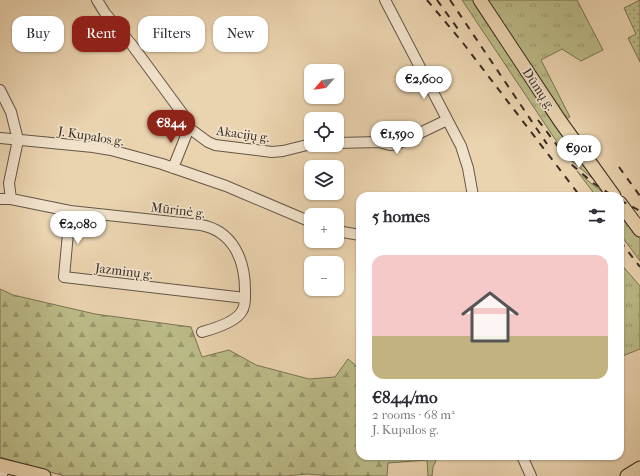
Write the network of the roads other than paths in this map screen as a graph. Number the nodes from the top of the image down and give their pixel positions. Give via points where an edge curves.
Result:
1 (96, 0) edge
2 (385, 0) edge
3 (480, 0) edge
4 (0, 90) edge
5 (447, 120) junction
6 (189, 128) junction
7 (0, 138) edge
8 (18, 140) junction
9 (344, 143) edge
10 (304, 146) edge
11 (173, 168) junction
12 (472, 192) edge
13 (611, 192) edge
14 (0, 199) edge
15 (10, 199) junction
16 (624, 208) edge
17 (70, 212) junction
18 (304, 219) edge
19 (640, 230) edge
20 (344, 232) edge
21 (356, 234) edge
22 (245, 298) junction
23 (202, 332) dead end
24 (524, 460) edge
25 (640, 468) edge
26 (3, 469) edge
27 (44, 476) edge
28 (532, 476) edge
29 (627, 476) edge

1 - 6 street, Akacijų g. via 185,117
2 - 5 street
3 - 13 main road, Dūmų g. via 562,124
4 - 8 street via 11,112
5 - 9 street via 397,144
5 - 12 street via 465,155
6 - 10 street, Akacijų g. via 215,145 272,152
6 - 11 street
7 - 8 street, J. Kupalos g.
8 - 11 street, J. Kupalos g. via 111,150
8 - 15 street via 10,183
11 - 18 street, J. Kupalos g. via 226,186
14 - 15 street, Mūrinė g.
15 - 17 street, Mūrinė g.
16 - 19 main road
17 - 22 street, Mūrinė g. via 207,226 227,237 241,260
17 - 22 street, Jazminų g. via 64,277
20 - 21 street
22 - 23 street, Mūrinė g. via 245,305 239,316
24 - 28 street
25 - 29 main road
26 - 27 main road

